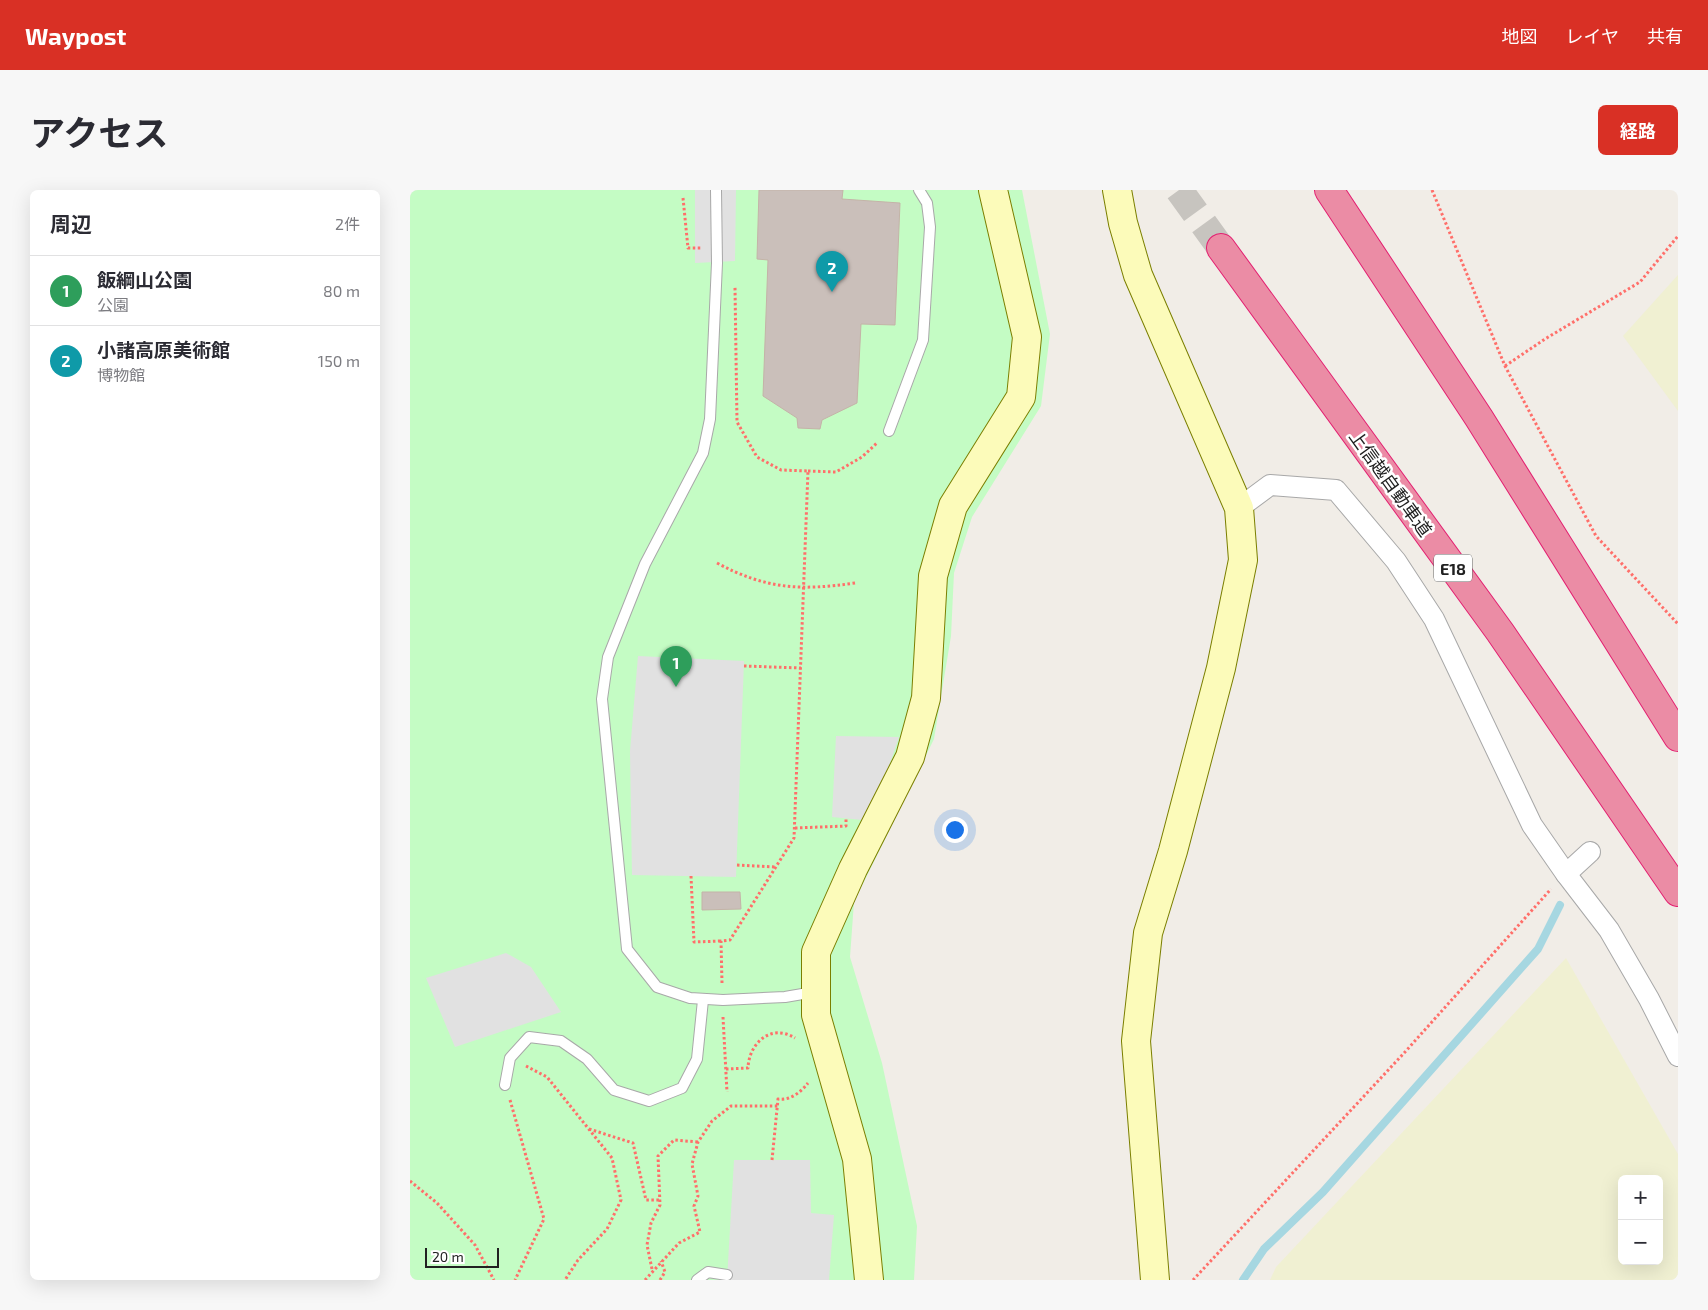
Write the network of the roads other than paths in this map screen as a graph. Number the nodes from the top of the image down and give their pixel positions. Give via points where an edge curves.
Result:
1 (716, 190) edge
2 (919, 190) edge
3 (993, 190) edge
4 (1117, 190) edge
5 (1329, 190) edge
6 (1221, 248) tunnel mouth
7 (889, 431) road end
8 (1240, 508) junction
9 (1678, 737) edge
10 (1590, 852) dead end
11 (1566, 874) junction
12 (1678, 892) edge
13 (814, 992) junction
14 (703, 1000) junction
15 (1678, 1056) edge
16 (505, 1085) road end
17 (727, 1275) dead end
18 (697, 1280) edge
19 (868, 1280) edge
20 (1155, 1280) edge

1 - 14 lane via 710,419 703,453 645,564 608,657 602,699 627,949 657,987
2 - 7 lane via 927,203 930,227 923,340
3 - 13 street via 1027,337 1021,396 952,506 933,576 926,698 910,757 853,868 816,952
4 - 8 street via 1138,275
5 - 9 highway via 1484,426
6 - 12 highway, 上信越自動車道 / E18 via 1500,632
8 - 11 street via 1270,486 1336,490 1396,561 1434,619 1532,825
8 - 20 street via 1243,560 1221,668 1148,933 1137,1031
10 - 11 street
11 - 15 street via 1609,930
13 - 14 lane via 785,997
13 - 19 street via 816,1015 857,1159
14 - 16 lane via 697,1059 682,1088 649,1102 614,1090 587,1060 560,1040 529,1037 510,1058
17 - 18 lane via 708,1272

